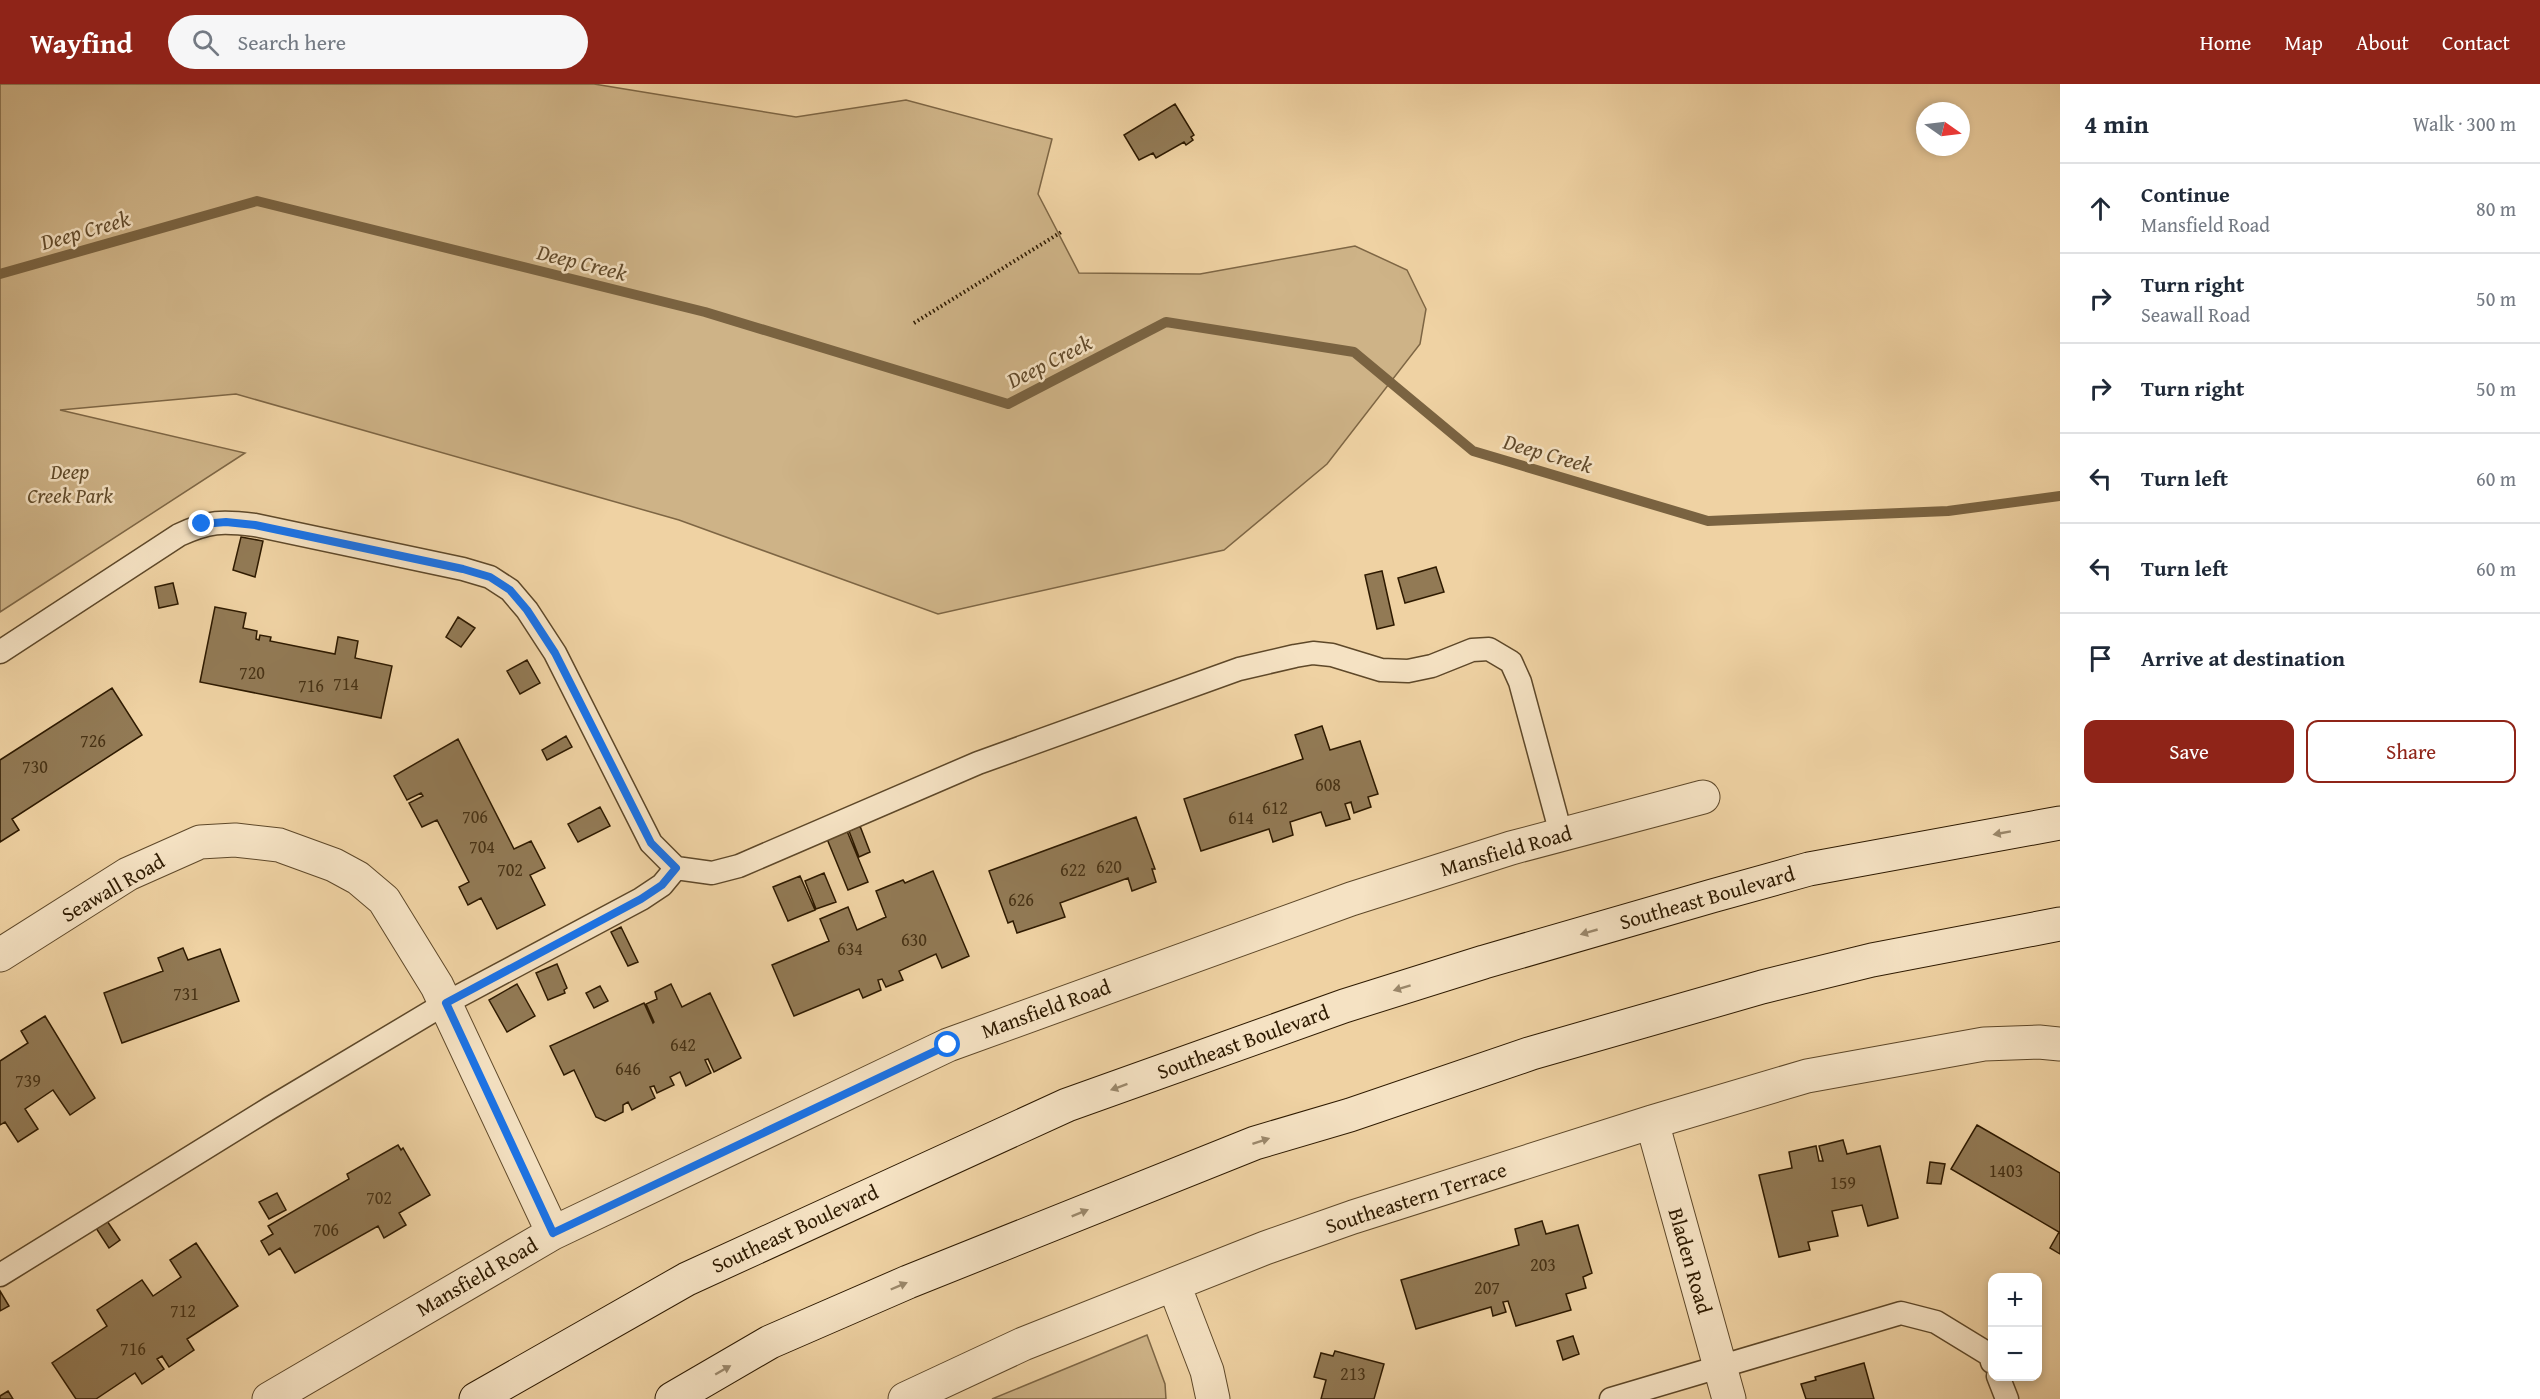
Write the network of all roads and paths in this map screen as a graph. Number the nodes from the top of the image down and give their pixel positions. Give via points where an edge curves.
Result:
1 (1063, 231) dead end
2 (914, 323) dead end
3 (0, 652) edge
4 (1703, 797) dead end
5 (2060, 823) edge
6 (1561, 834) junction
7 (676, 868) junction
8 (2060, 924) edge
9 (0, 955) edge
10 (446, 1003) junction
11 (2060, 1044) edge
12 (1652, 1122) junction
13 (553, 1233) junction
14 (0, 1275) edge
15 (1174, 1285) junction
16 (1988, 1354) edge
17 (2000, 1381) edge
18 (1725, 1384) edge
19 (269, 1399) edge
20 (476, 1399) edge
21 (672, 1399) edge
22 (905, 1399) edge
23 (1213, 1399) edge
24 (1611, 1399) edge
25 (2007, 1399) edge

1 - 2 path
3 - 7 lane via 178,535 202,524 255,525 490,577 510,590 555,653 651,843
4 - 6 street, Mansfield Road
5 -> 20 street, Southeast Boulevard via 1809,869 1734,890 1344,1006 1078,1101 687,1280
6 - 7 lane via 1520,682 1511,662 1489,649 1472,650 1432,666 1408,671 1381,670 1313,653 1239,669 978,763 739,866 712,873
6 - 13 street, Mansfield Road via 1351,899 948,1045
7 - 10 lane via 662,885 641,899
21 -> 8 street via 770,1342 908,1282 1255,1143 1532,1053 1762,987 1872,960
9 - 10 street, Seawall Road via 128,874 200,842 279,844 334,865 358,878 384,900
10 - 13 street, Seawall Road
10 - 14 lane
11 - 12 street, Southeastern Terrace via 1984,1044 1807,1076
12 - 15 street, Southeastern Terrace via 1353,1217
12 - 18 street, Bladen Road
13 - 19 street, Mansfield Road
15 - 22 street, Southeastern Terrace via 1023,1344
15 - 23 street via 1207,1371
16 - 18 lane via 1936,1322 1901,1313
17 - 25 lane
18 - 24 lane

